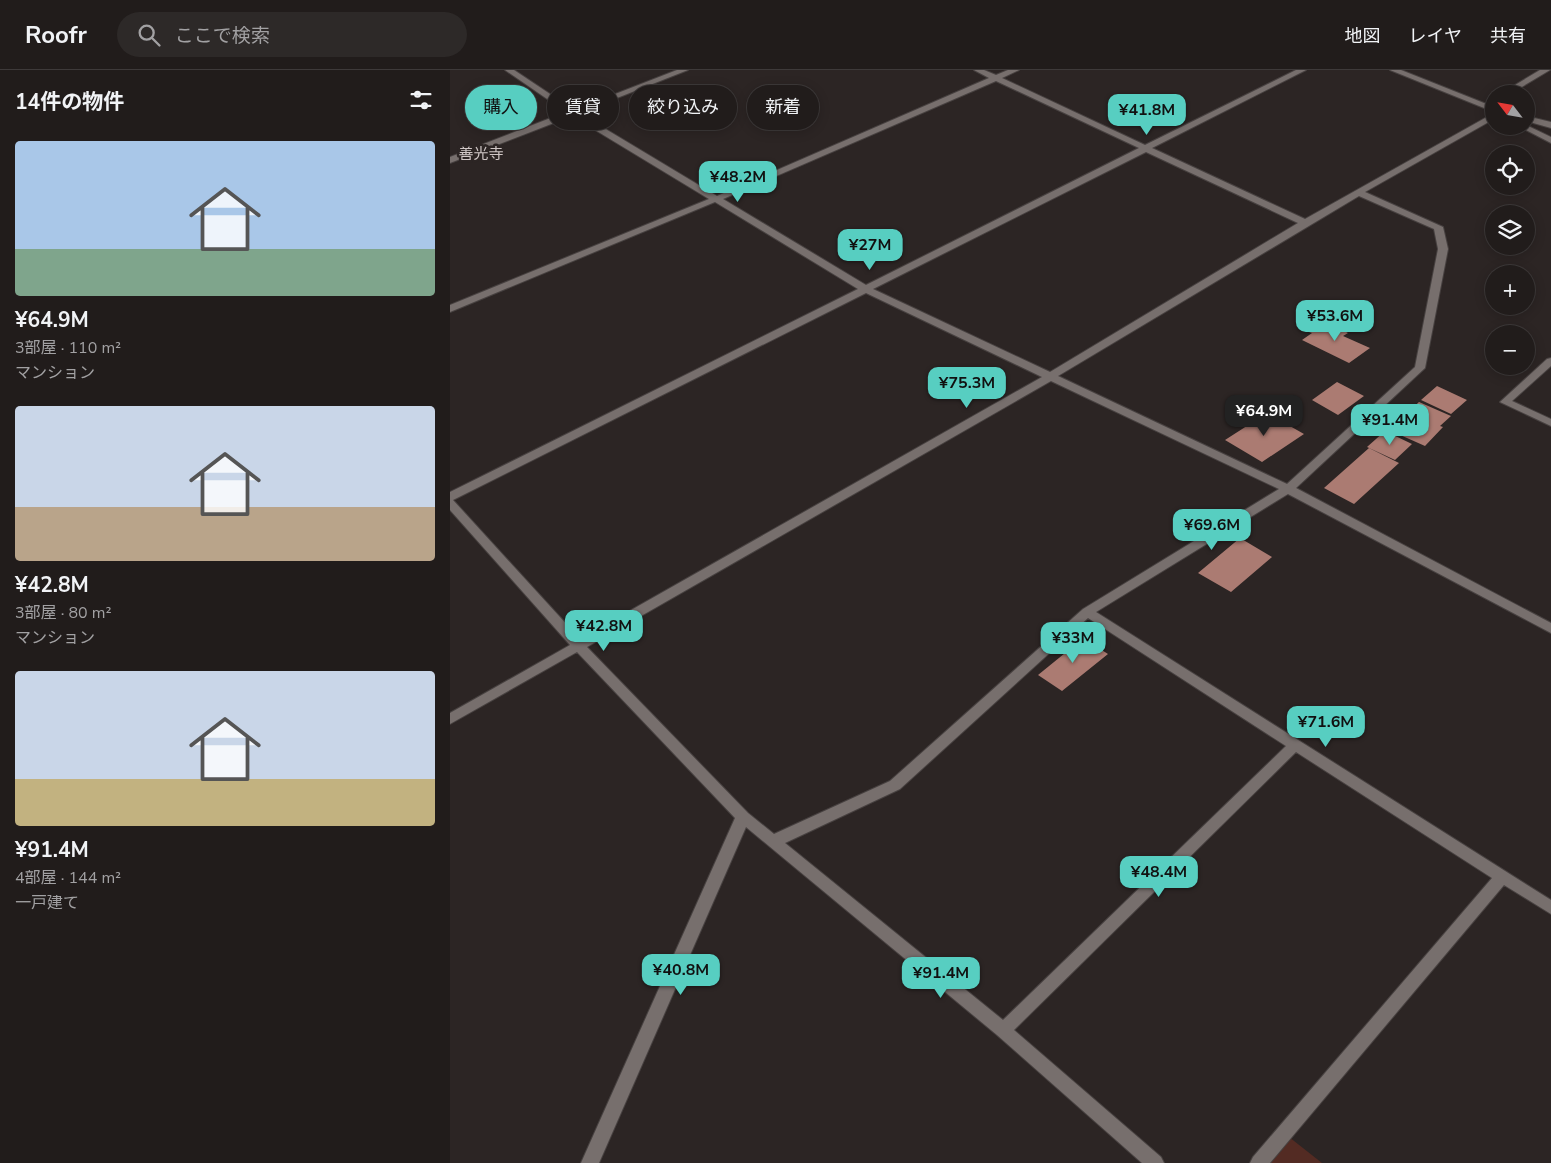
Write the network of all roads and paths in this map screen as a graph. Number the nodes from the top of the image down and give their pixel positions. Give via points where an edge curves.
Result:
1 (509, 70) edge
2 (684, 70) edge
3 (978, 70) edge
4 (1015, 70) edge
5 (1302, 70) edge
6 (1394, 70) edge
7 (1546, 70) edge
8 (996, 78) junction
9 (1520, 85) edge
10 (547, 95) edge
11 (619, 95) edge
12 (1485, 103) edge
13 (1480, 105) junction
14 (1485, 107) edge
15 (1485, 120) edge
16 (1535, 121) edge
17 (547, 123) edge
18 (1551, 125) edge
19 (602, 130) edge
20 (1535, 132) edge
21 (1551, 140) edge
22 (1144, 147) junction
23 (450, 160) edge
24 (1359, 193) junction
25 (716, 199) junction
26 (1305, 223) junction
27 (864, 288) junction
28 (450, 310) edge
29 (1551, 361) edge
30 (1051, 376) junction
31 (1551, 423) edge
32 (1288, 489) junction
33 (450, 497) edge
34 (450, 503) edge
35 (1087, 612) junction
36 (1551, 629) edge
37 (577, 644) junction
38 (450, 719) edge
39 (1295, 745) junction
40 (743, 817) junction
41 (772, 842) junction
42 (1502, 877) junction
43 (1551, 908) edge
44 (1003, 1030) junction
45 (590, 1163) edge
46 (1155, 1163) edge
47 (1258, 1163) edge

1 - 10 street
2 - 11 street
3 - 8 street
4 - 8 street
5 - 22 street
6 - 13 street
7 - 9 street
8 - 22 street
8 - 25 street
12 - 13 street
13 - 14 street
15 - 24 street
16 - 18 street
17 - 23 street
19 - 25 street
20 - 21 street
22 - 26 street
22 - 27 street
24 - 26 street
24 - 32 street via 1438,227 1443,249 1420,368
25 - 27 street
25 - 28 street
26 - 30 street
27 - 30 street
27 - 33 street
29 - 31 street via 1505,402
30 - 32 street
30 - 37 street
32 - 35 street
32 - 36 street
34 - 37 street
35 - 39 street
35 - 41 street via 894,786
37 - 38 street
37 - 40 street
39 - 42 street
39 - 44 street
40 - 41 street
40 - 45 street
41 - 44 street
42 - 43 street
42 - 47 street
44 - 46 street

